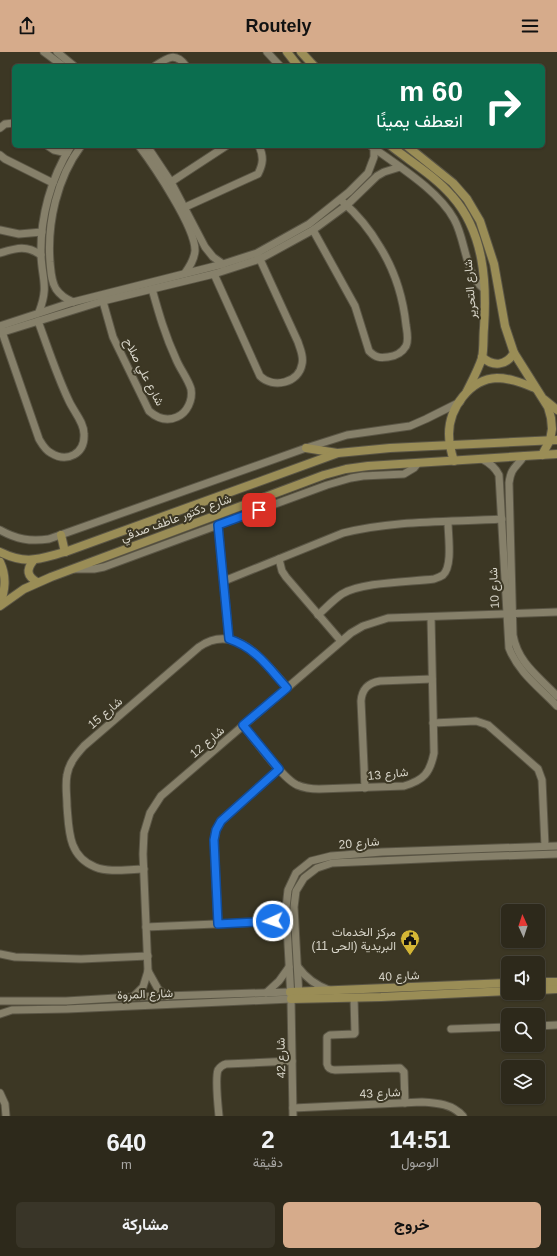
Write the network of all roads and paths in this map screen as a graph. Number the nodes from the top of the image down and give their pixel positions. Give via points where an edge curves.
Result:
1 (44, 52) edge
2 (57, 52) edge
3 (267, 52) edge
4 (287, 52) edge
5 (300, 52) edge
6 (311, 63) edge
7 (59, 64) edge
8 (72, 64) edge
9 (158, 64) edge
10 (185, 64) edge
11 (278, 64) edge
12 (298, 64) edge
13 (12, 123) edge
14 (0, 128) edge
15 (51, 148) edge
16 (71, 148) edge
17 (80, 148) edge
18 (140, 148) edge
19 (148, 148) edge
20 (223, 148) edge
21 (260, 148) edge
22 (372, 148) edge
23 (373, 148) edge
24 (394, 148) edge
25 (409, 148) edge
26 (67, 153) junction
27 (0, 155) edge
28 (400, 167) junction
29 (171, 182) junction
30 (53, 183) junction
31 (340, 200) junction
32 (346, 205) junction
33 (46, 206) junction
34 (54, 208) junction
35 (182, 208) junction
36 (0, 230) edge
37 (313, 230) junction
38 (42, 232) junction
39 (0, 253) edge
40 (41, 255) junction
41 (258, 256) junction
42 (223, 264) junction
43 (185, 273) junction
44 (214, 274) junction
45 (152, 289) junction
46 (484, 289) junction
47 (102, 298) junction
48 (72, 302) junction
49 (39, 312) junction
50 (38, 321) junction
51 (0, 330) edge
52 (514, 353) junction
53 (482, 357) junction
54 (535, 388) junction
55 (467, 391) junction
56 (542, 398) junction
57 (460, 402) junction
58 (557, 410) edge
59 (554, 440) edge
60 (449, 445) junction
61 (306, 448) junction
62 (338, 453) junction
63 (557, 454) edge
64 (542, 455) junction
65 (524, 456) junction
66 (481, 459) junction
67 (454, 461) junction
68 (418, 463) junction
69 (502, 519) junction
70 (448, 522) junction
71 (218, 525) junction
72 (0, 530) edge
73 (61, 535) junction
74 (0, 552) edge
75 (65, 552) junction
76 (279, 559) junction
77 (33, 561) junction
78 (0, 562) edge
79 (74, 569) junction
80 (224, 581) junction
81 (37, 582) junction
82 (0, 606) edge
83 (557, 612) edge
84 (318, 615) junction
85 (510, 615) junction
86 (431, 617) junction
87 (229, 639) junction
88 (341, 642) junction
89 (432, 679) junction
90 (287, 688) junction
91 (557, 696) edge
92 (557, 706) edge
93 (433, 723) junction
94 (243, 725) junction
95 (279, 769) junction
96 (365, 788) junction
97 (557, 846) edge
98 (543, 847) junction
99 (541, 854) junction
100 (557, 854) edge
101 (144, 869) junction
102 (287, 921) junction
103 (218, 924) junction
104 (146, 927) junction
105 (0, 954) edge
106 (148, 956) junction
107 (289, 966) junction
108 (297, 966) junction
109 (148, 971) junction
110 (545, 982) edge
111 (557, 982) edge
112 (501, 983) edge
113 (557, 989) edge
114 (331, 990) junction
115 (545, 990) edge
116 (501, 991) edge
117 (266, 993) junction
118 (295, 995) junction
119 (167, 996) junction
120 (133, 997) junction
121 (354, 998) junction
122 (0, 1001) edge
123 (0, 1014) edge
124 (557, 1025) edge
125 (545, 1026) edge
126 (501, 1027) edge
127 (452, 1029) dead end
128 (292, 1061) junction
129 (0, 1093) edge
130 (405, 1103) junction
131 (293, 1112) edge
132 (6, 1116) edge
133 (218, 1116) edge
134 (463, 1116) edge

1 - 7 street
2 - 8 street
3 - 11 street
4 - 12 street
5 - 6 street
9 - 10 street via 171,56 182,59
13 - 14 street
15 - 26 street
16 - 26 street
17 - 34 street via 68,168
18 - 35 street
19 - 29 street
20 - 29 street
21 - 35 street via 263,165 258,174
22 - 31 street via 374,157 368,173
23 - 28 street
24 - 46 street, شارع التحرير via 442,186 461,208 469,221 479,249
25 - 52 street, شارع التحرير via 453,183 477,216 494,264 505,326
26 - 30 street
27 - 30 street
28 - 32 street via 378,176
28 - 46 street via 434,193 445,205 461,234 474,280
29 - 35 street
30 - 33 street
31 - 32 street
31 - 41 street via 309,224
32 - 37 street
32 - 37 street via 372,234 396,279 405,314 407,341 396,356 380,358 370,351 355,306
33 - 34 street
33 - 38 street
34 - 48 street via 49,255 52,280 57,290
35 - 42 street via 206,247
35 - 43 street via 194,240 195,252 192,263
36 - 38 street via 19,234
37 - 41 street
38 - 40 street
39 - 40 street via 26,248
40 - 49 street via 45,292
41 - 42 street
41 - 44 street
41 - 44 street via 302,356 302,366 298,374 284,383 269,382 260,376
42 - 43 street
43 - 47 street
44 - 45 street
45 - 47 street
45 - 47 street, شارع علي صلاح via 160,321 176,361 191,388 189,405 184,412 167,420 157,418 149,411 113,337
46 - 53 street, شارع التحرير
47 - 48 street
47 - 50 street
48 - 49 street
49 - 51 street
50 - 51 street
50 - 51 street via 69,401 82,424 84,440 77,454 59,456 43,447
52 - 53 street via 502,364 491,363
52 - 54 street, شارع التحرير
53 - 55 street, شارع التحرير
54 - 55 street via 514,380 496,378 479,382
54 - 56 street, شارع التحرير
55 - 57 street, شارع التحرير
56 - 58 street
56 - 59 street via 548,407
57 - 60 street, شارع التحرير via 450,423
57 - 61 street via 410,426 347,435
59 - 60 street, شارع دكتور عاطف صدقي
59 - 64 street
60 - 62 street, شارع دكتور عاطف صدقي
60 - 67 street, شارع التحرير
61 - 62 street
61 - 73 street
62 - 75 street, شارع دكتور عاطف صدقي
63 - 64 street, شارع دكتور عاطف صدقي
64 - 65 street, شارع دكتور عاطف صدقي
65 - 66 street, شارع دكتور عاطف صدقي
65 - 85 street, شارع 10 via 514,466 509,483
66 - 67 street, شارع دكتور عاطف صدقي
66 - 69 street, شارع 10 via 489,462 499,475
67 - 68 street, شارع دكتور عاطف صدقي
68 - 71 street via 404,474 363,476 339,481
68 - 79 street, شارع دكتور عاطف صدقي via 346,469
69 - 70 street
69 - 85 street, شارع 10
70 - 76 street via 396,524 358,529
70 - 84 street via 448,568 442,575 434,579 353,589 342,594
71 - 79 street via 104,567
71 - 80 street
72 - 73 street via 23,540 36,541
73 - 75 street
74 - 77 street, شارع دكتور عاطف صدقي via 10,557
75 - 77 street, شارع دكتور عاطف صدقي
76 - 80 street
76 - 84 street via 286,577
77 - 81 street via 28,573
78 - 82 street via 5,582
79 - 81 street, شارع دكتور عاطف صدقي
80 - 87 street
81 - 82 street, شارع دكتور عاطف صدقي
83 - 85 street, شارع 12
84 - 88 street
85 - 86 street, شارع 12
85 - 91 street, شارع 10 via 519,656
85 - 92 street, شارع 10 via 509,648 513,659
86 - 88 street, شارع 12 via 388,618 376,621 351,632
86 - 89 street, شارع 13
87 - 90 street via 255,652
87 - 101 street, شارع 15 via 215,639 199,646 84,746 73,759 69,769 69,834 82,859 108,870
88 - 90 street, شارع 12
89 - 93 street, شارع 13
89 - 96 street via 372,682 361,693
90 - 94 street, شارع 12
93 - 96 street, شارع 13 via 434,753 432,765 426,775 404,786
93 - 98 street via 476,722 488,726 538,769 542,780
94 - 95 street, شارع 13
94 - 101 street, شارع 12 via 161,796 150,813 144,833
95 - 96 street, شارع 13 via 291,782 308,789
95 - 103 street via 221,821 216,830 214,840
97 - 98 street, شارع 20
98 - 99 street
98 - 102 street, شارع 20 via 331,856 311,862 296,873 288,890
99 - 100 street, شارع 20
99 - 108 street, شارع 20 via 332,863 317,868 304,878 296,891 294,907
101 - 104 street, شارع 12
102 - 103 street
102 - 107 street, شارع 20
103 - 104 street
104 - 106 street, شارع 12
105 - 106 street via 15,957 81,959
106 - 109 street, شارع 12
107 - 117 street via 279,981
107 - 118 street, شارع 20
108 - 114 street via 311,982
108 - 118 street, شارع 20
109 - 119 street, شارع 12 via 158,989
109 - 120 street, شارع 12 via 143,987
110 - 111 street
112 - 114 street, شارع 40
113 - 115 street
114 - 118 street, شارع 40
116 - 121 street, شارع 40
117 - 118 street, شارع المروة
117 - 119 street, شارع المروة
118 - 121 street, شارع 40
118 - 123 street, شارع المروة via 12,1010
118 - 128 street, شارع 42
119 - 120 street, شارع المروة
120 - 122 street, شارع المروة
121 - 130 street via 355,1033 327,1037 328,1067 331,1070 400,1068 404,1072
124 - 125 street
126 - 127 street
128 - 131 street, شارع 42
128 - 133 street via 222,1066 217,1075
129 - 132 street via 5,1104
130 - 131 street, شارع 43
130 - 134 street, شارع 43 via 443,1103

